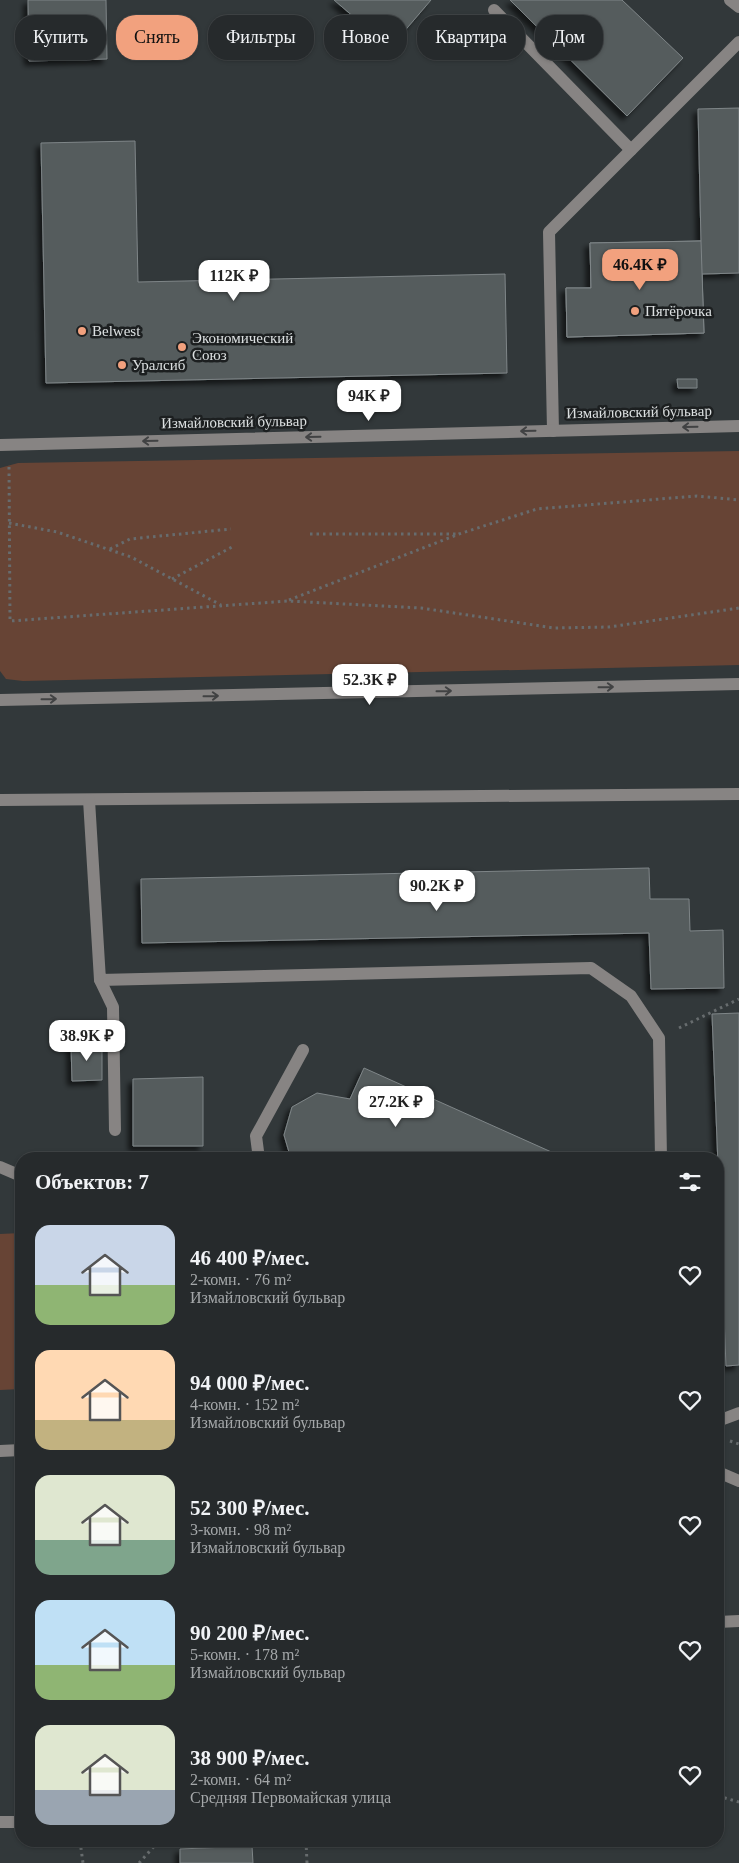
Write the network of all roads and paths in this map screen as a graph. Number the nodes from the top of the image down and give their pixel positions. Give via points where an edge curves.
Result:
1 (730, 0) edge
2 (739, 7) edge
3 (494, 10) dead end
4 (739, 42) edge
5 (631, 150) junction
6 (739, 426) edge
7 (553, 431) junction
8 (0, 445) edge
9 (9, 463) dead end
10 (739, 500) edge
11 (9, 523) junction
12 (231, 529) dead end
13 (310, 534) dead end
14 (459, 534) junction
15 (232, 547) dead end
16 (108, 549) junction
17 (172, 579) junction
18 (288, 601) junction
19 (221, 605) junction
20 (739, 608) edge
21 (739, 684) edge
22 (0, 700) edge
23 (739, 794) edge
24 (0, 800) edge
25 (90, 800) junction
26 (100, 980) junction
27 (739, 999) edge
28 (659, 1038) junction
29 (303, 1050) dead end
30 (115, 1130) dead end
31 (257, 1152) edge
32 (660, 1152) edge
33 (0, 1167) edge
34 (15, 1173) edge
35 (739, 1413) edge
36 (724, 1419) edge
37 (15, 1450) edge
38 (0, 1451) edge
39 (724, 1475) edge
40 (739, 1481) edge
41 (739, 1621) edge
42 (724, 1622) edge
43 (724, 1798) edge
44 (739, 1802) edge
45 (0, 1822) edge
46 (15, 1822) edge
47 (81, 1847) edge
48 (153, 1847) edge
49 (306, 1847) edge
50 (83, 1863) edge
51 (139, 1863) edge
52 (307, 1863) edge

1 - 2 street
3 - 5 street
4 - 5 street
5 - 7 street via 549,232
6 -> 7 street, Измайловский бульвар
7 -> 8 street, Измайловский бульвар
9 - 11 path
10 - 14 path via 697,496 537,509
11 - 16 path via 57,532
11 - 19 path via 10,621
12 - 16 path via 130,539
13 - 14 path
14 - 18 path
15 - 17 path
16 - 17 path via 131,557
17 - 19 path
18 - 19 path
18 - 20 path via 421,608 554,628 609,627
22 -> 21 street
23 - 25 street
24 - 25 street
25 - 26 street
26 - 28 street via 591,968 631,996
26 - 30 street via 113,1007
27 - 28 path
28 - 32 street
29 - 31 street via 256,1136
33 - 34 street
35 - 36 street
37 - 38 street
39 - 40 street
41 - 42 street
43 - 44 path
45 - 46 street
47 - 50 path
48 - 51 path
49 - 52 path

